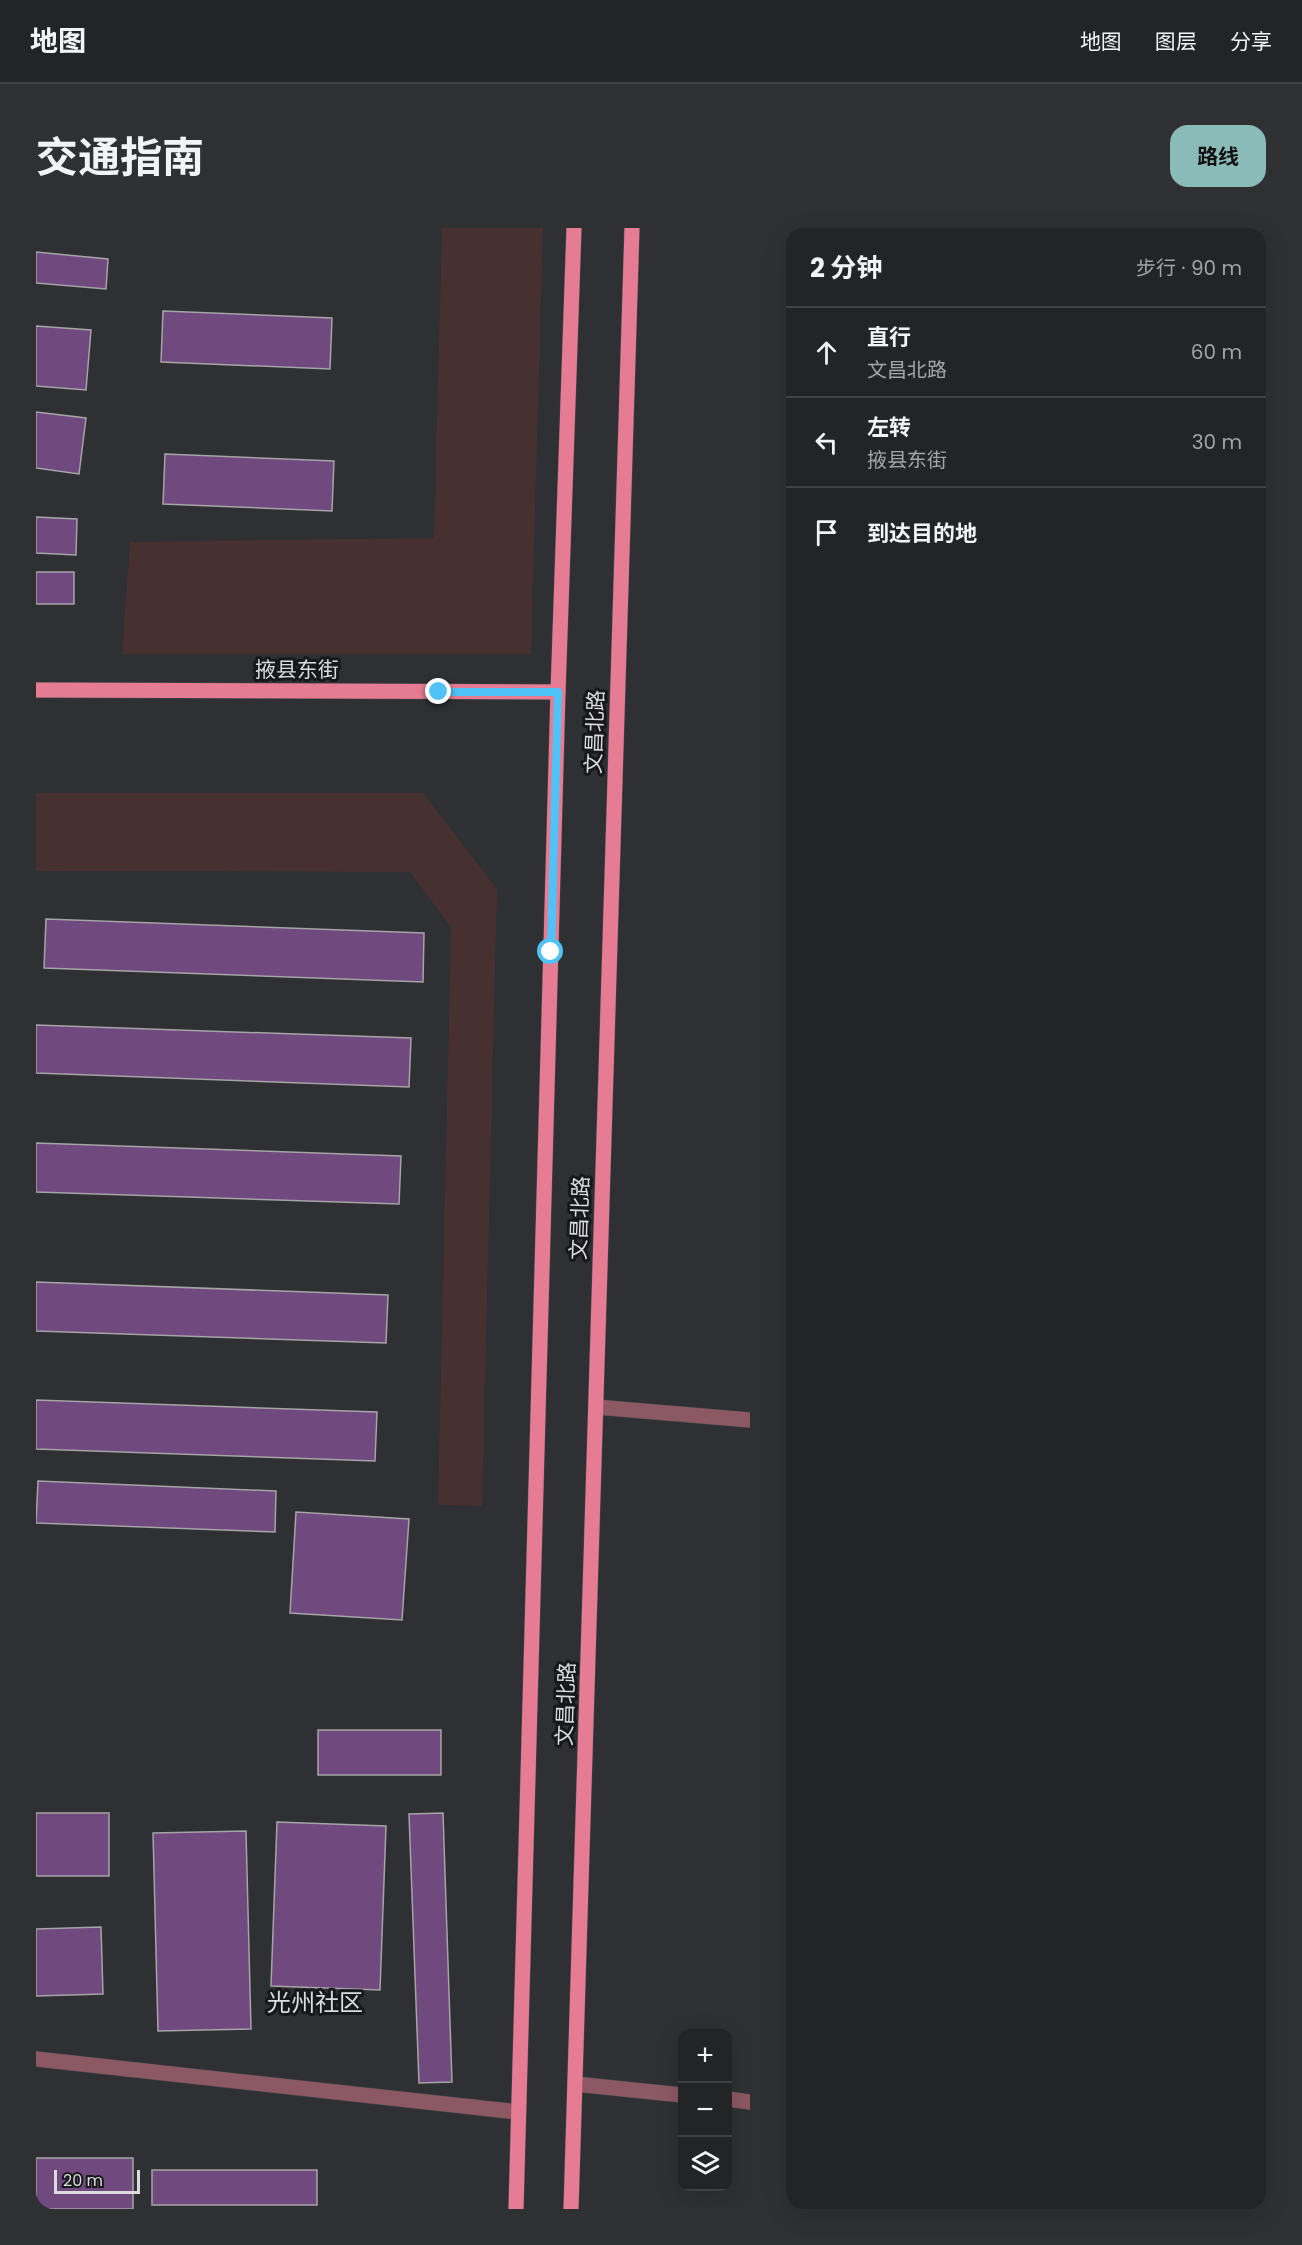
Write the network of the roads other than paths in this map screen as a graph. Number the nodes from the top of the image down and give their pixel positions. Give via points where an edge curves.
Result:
1 (574, 228) edge
2 (632, 228) edge
3 (36, 690) edge
4 (558, 692) junction
5 (596, 1407) junction
6 (750, 1420) edge
7 (36, 2059) edge
8 (575, 2084) junction
9 (678, 2095) edge
10 (732, 2100) edge
11 (750, 2102) edge
12 (519, 2112) junction
13 (516, 2209) edge
14 (571, 2209) edge

1 - 4 main road, 文昌北路
2 - 5 main road, 文昌北路
3 - 4 main road, 掖县东街
4 - 12 main road, 文昌北路
5 - 6 street
5 - 8 main road, 文昌北路
7 - 12 street
8 - 9 street
8 - 14 main road, 文昌北路
10 - 11 street
12 - 13 main road, 文昌北路

